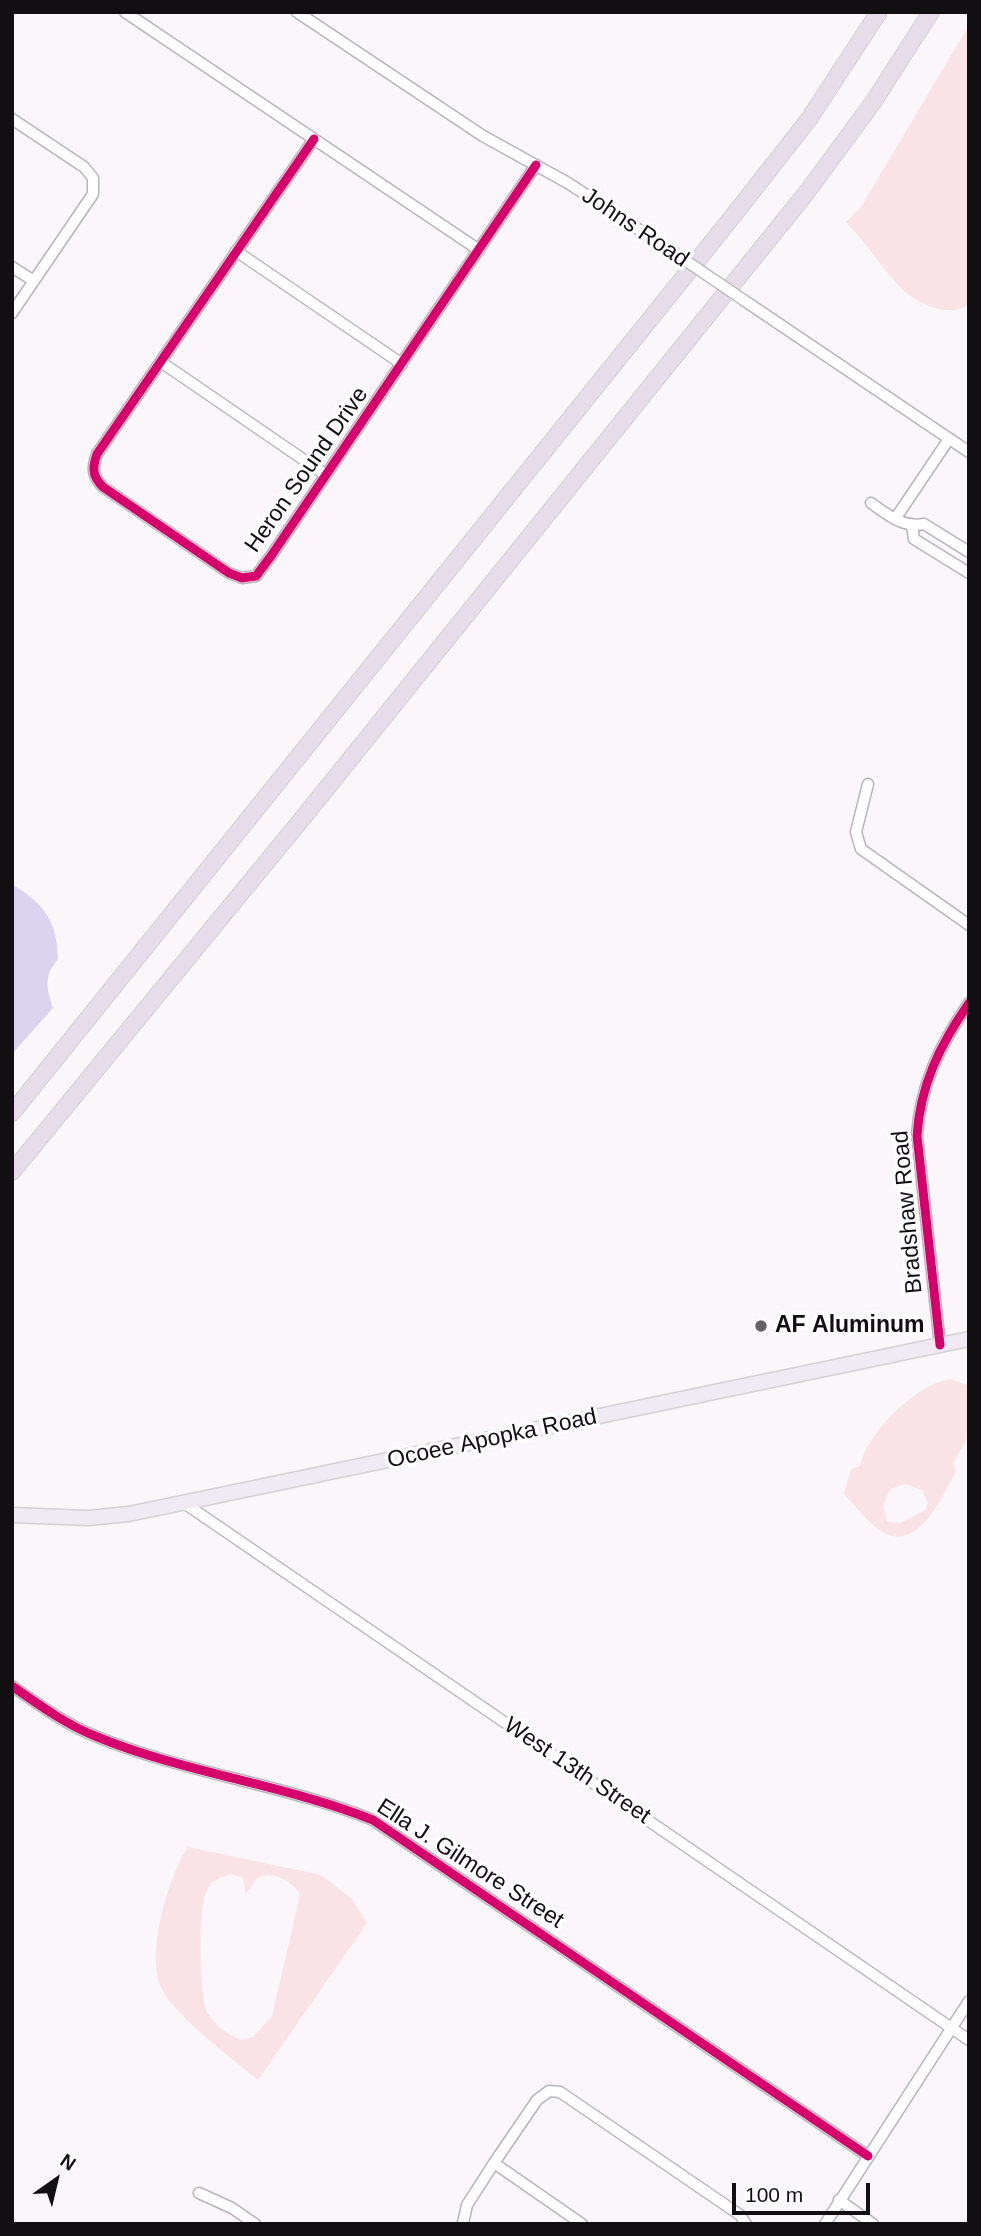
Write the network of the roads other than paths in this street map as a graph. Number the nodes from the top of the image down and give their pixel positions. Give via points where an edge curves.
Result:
1 (125, 12) edge
2 (297, 12) edge
3 (879, 12) edge
4 (931, 12) edge
5 (12, 119) edge
6 (314, 139) junction
7 (536, 165) junction
8 (479, 250) junction
9 (236, 251) junction
10 (12, 267) edge
11 (34, 281) junction
12 (12, 313) edge
13 (161, 362) junction
14 (402, 364) junction
15 (949, 439) junction
16 (969, 452) edge
17 (327, 475) junction
18 (871, 503) dead end
19 (895, 519) junction
20 (912, 526) junction
21 (969, 552) edge
22 (969, 573) edge
23 (867, 784) dead end
24 (969, 925) edge
25 (969, 1003) edge
26 (12, 1113) edge
27 (12, 1172) edge
28 (969, 1339) edge
29 (940, 1345) junction
30 (184, 1503) junction
31 (12, 1515) edge
32 (12, 1686) edge
33 (969, 2001) edge
34 (951, 2028) junction
35 (969, 2040) edge
36 (868, 2156) junction
37 (494, 2163) junction
38 (199, 2193) dead end
39 (839, 2200) junction
40 (463, 2223) edge
41 (255, 2224) edge
42 (582, 2224) edge
43 (746, 2224) edge
44 (825, 2224) edge
45 (873, 2224) edge

1 - 6 street
2 - 7 street, Johns Road via 472,129
3 - 26 highway via 809,119 733,216
4 - 27 highway via 874,102 807,192
5 - 11 street via 84,167 93,178 93,194
6 - 8 street
6 - 9 street, Heron Sound Drive
7 - 8 street, Heron Sound Drive
7 - 15 street, Johns Road, bridge
8 - 14 street, Heron Sound Drive
9 - 13 street, Heron Sound Drive
9 - 14 street
10 - 11 street
11 - 12 street
13 - 17 street
13 - 17 street, Heron Sound Drive via 97,454 93,473 103,487 229,573 242,578 256,576
14 - 17 street, Heron Sound Drive
15 - 16 street, Johns Road
15 - 19 street
18 - 19 street
19 - 20 street
20 - 21 street via 924,524
20 - 22 street via 914,539
23 - 24 street via 856,832 861,849
25 - 29 street, Bradshaw Road via 945,1038 919,1104 917,1136
28 - 29 main road, Ocoee Apopka Road
29 - 30 main road, Ocoee Apopka Road
30 - 31 main road, Ocoee Apopka Road via 89,1518
30 - 34 street, West 13th Street
32 - 36 street, Ella J. Gilmore Street via 94,1736 327,1802 373,1820
33 - 34 street
34 - 35 street, West 13th Street
34 - 36 street
36 - 39 street
37 - 40 street via 467,2205
37 - 42 street
37 - 43 street via 537,2100 549,2091 560,2092 740,2215
38 - 41 street
39 - 44 street
39 - 45 street

